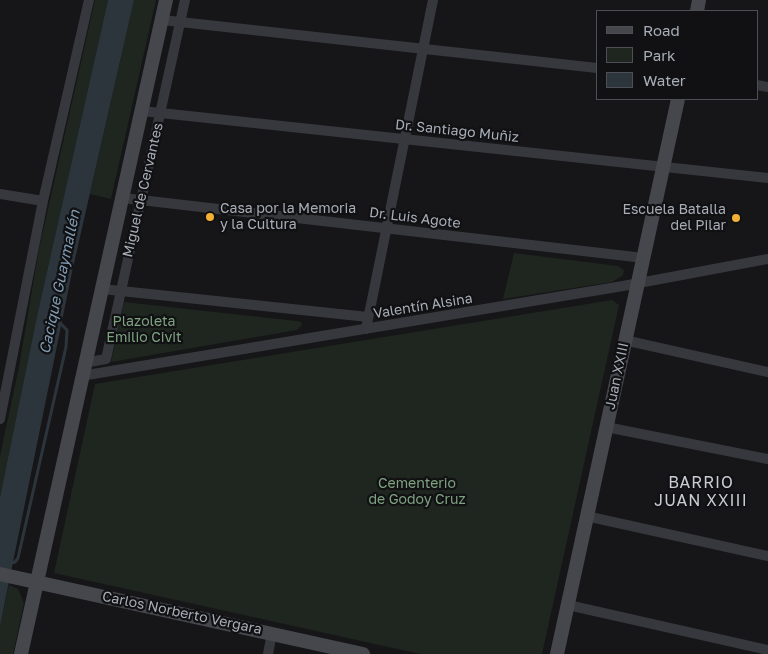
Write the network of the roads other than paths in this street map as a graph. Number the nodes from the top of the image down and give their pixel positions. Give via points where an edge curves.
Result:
1 (89, 0) edge
2 (166, 0) edge
3 (185, 0) edge
4 (434, 0) edge
5 (162, 20) junction
6 (180, 22) junction
7 (422, 48) junction
8 (596, 68) edge
9 (678, 100) edge
10 (142, 111) junction
11 (160, 113) junction
12 (404, 139) junction
13 (664, 167) junction
14 (768, 178) edge
15 (0, 194) edge
16 (123, 198) junction
17 (141, 200) junction
18 (43, 201) junction
19 (385, 229) junction
20 (644, 258) junction
21 (768, 259) edge
22 (638, 283) junction
23 (102, 289) junction
24 (121, 291) junction
25 (368, 317) junction
26 (366, 329) junction
27 (624, 340) junction
28 (83, 370) junction
29 (768, 372) edge
30 (4, 377) edge
31 (0, 418) edge
32 (606, 427) junction
33 (768, 459) edge
34 (586, 516) junction
35 (768, 556) edge
36 (5, 576) edge
37 (37, 582) junction
38 (568, 605) junction
39 (272, 633) junction
40 (768, 650) edge
41 (21, 654) edge
42 (268, 654) edge
43 (363, 654) edge
44 (557, 654) edge

1 - 18 street
2 - 5 street, Miguel de Cervantes
3 - 6 street, Miguel de Cervantes
4 - 7 street
5 - 6 street
5 - 10 street, Miguel de Cervantes
6 - 7 street
6 - 11 street, Miguel de Cervantes
7 - 8 street
7 - 12 street
9 - 13 street, Juan XXIII
10 - 11 street, Dr. Santiago Muñiz
10 - 16 street, Miguel de Cervantes
11 - 12 street, Dr. Santiago Muñiz
11 - 17 street, Miguel de Cervantes
12 - 13 street, Dr. Santiago Muñiz
12 - 19 street
13 - 14 street, Dr. Santiago Muñiz
13 - 20 street, Juan XXIII
15 - 18 street
16 - 17 street, Dr. Luis Agote
16 - 23 street, Miguel de Cervantes
17 - 19 street, Dr. Luis Agote
17 - 24 street, Miguel de Cervantes
18 - 30 street
19 - 20 street, Dr. Luis Agote
19 - 25 street
20 - 22 street, Juan XXIII
21 - 22 street, Valentín Alsina
22 - 26 street, Valentín Alsina
22 - 27 street, Juan XXIII
23 - 24 street
23 - 28 street, Miguel de Cervantes
24 - 25 street
24 - 28 street, Miguel de Cervantes via 106,359
25 - 26 street
26 - 28 street, Valentín Alsina
27 - 29 street
27 - 32 street, Juan XXIII
28 - 37 street, Miguel de Cervantes
30 - 31 street
32 - 33 street
32 - 34 street, Juan XXIII
34 - 35 street
34 - 38 street, Juan XXIII
36 - 37 street, Carlos Norberto Vergara
37 - 39 street, Carlos Norberto Vergara
37 - 41 street, Miguel de Cervantes
38 - 40 street
38 - 44 street, Juan XXIII
39 - 42 street
39 - 43 street, Carlos Norberto Vergara

